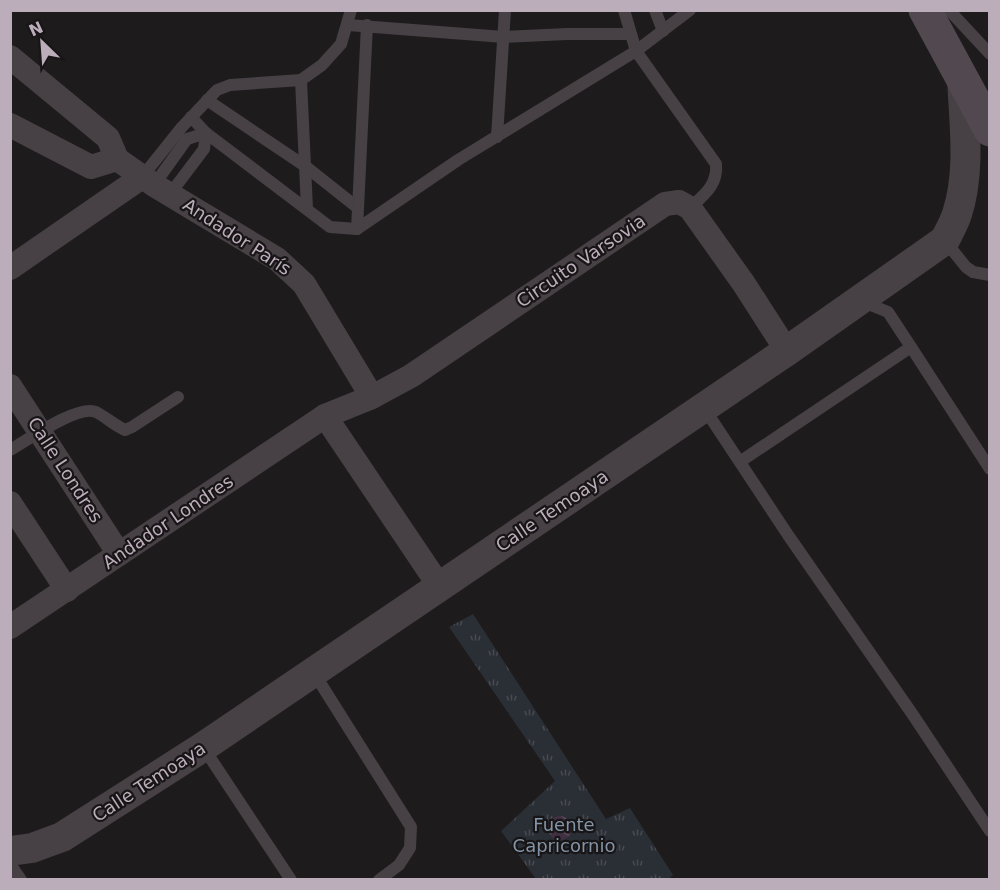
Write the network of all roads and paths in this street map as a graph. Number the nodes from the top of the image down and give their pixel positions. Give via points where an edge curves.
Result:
1 (351, 10) edge
2 (506, 10) edge
3 (624, 10) edge
4 (655, 10) edge
5 (690, 10) edge
6 (925, 10) edge
7 (949, 10) edge
8 (348, 25) junction
9 (367, 25) junction
10 (663, 31) junction
11 (630, 34) junction
12 (504, 37) junction
13 (636, 51) junction
14 (990, 54) edge
15 (10, 57) edge
16 (962, 78) junction
17 (301, 80) junction
18 (207, 100) junction
19 (191, 117) junction
20 (10, 125) edge
21 (990, 130) edge
22 (206, 133) junction
23 (497, 136) junction
24 (117, 159) junction
25 (305, 166) junction
26 (156, 185) junction
27 (358, 208) junction
28 (690, 208) junction
29 (307, 209) junction
30 (357, 229) junction
31 (945, 240) junction
32 (10, 268) edge
33 (990, 275) edge
34 (859, 301) junction
35 (911, 347) junction
36 (788, 351) junction
37 (10, 386) edge
38 (178, 397) dead end
39 (372, 397) junction
40 (704, 408) junction
41 (325, 416) junction
42 (41, 433) junction
43 (10, 450) edge
44 (741, 461) junction
45 (990, 469) edge
46 (10, 503) edge
47 (119, 554) junction
48 (440, 587) junction
49 (68, 590) junction
50 (10, 627) edge
51 (314, 673) junction
52 (203, 747) junction
53 (990, 831) edge
54 (10, 851) edge
55 (10, 864) edge
56 (21, 879) edge
57 (291, 879) edge
58 (379, 879) edge

1 - 8 lane
2 - 12 lane
3 - 11 lane
4 - 10 lane
5 - 10 lane
6 - 16 main road
7 - 14 lane
8 - 9 lane
8 - 17 lane via 332,56
9 - 12 lane
9 - 27 lane
10 - 13 lane
11 - 12 lane
11 - 13 lane
12 - 23 lane
13 - 23 lane
13 - 28 lane via 716,164 717,175 711,188
15 - 24 street, Andador París via 108,138
16 - 21 main road
16 - 31 street, Calle Temoaya via 963,188 957,216
17 - 18 lane via 230,85
17 - 25 lane
18 - 19 lane
18 - 25 lane
19 - 22 lane
19 - 26 lane
20 - 24 street via 92,166
22 - 26 lane via 187,139
22 - 26 lane via 204,149
22 - 29 lane
23 - 30 lane
24 - 26 street, Andador París
25 - 27 lane
25 - 29 lane
26 - 32 street
26 - 39 street, Andador París via 277,260 304,284
27 - 30 lane
28 - 36 street
28 - 39 street, Circuito Varsovia via 679,202 665,204 411,376
29 - 30 lane via 330,227
31 - 33 lane via 966,267
31 - 34 street, Calle Temoaya
34 - 35 lane via 888,312
34 - 36 street, Calle Temoaya
35 - 44 lane
35 - 45 lane
36 - 40 street, Calle Temoaya
37 - 42 street, Calle Londres
38 - 42 lane via 125,430 95,411 85,410
39 - 41 street, Circuito Varsovia
40 - 44 lane
40 - 48 street, Calle Temoaya
41 - 47 street, Andador Londres
41 - 48 street
42 - 43 lane
42 - 47 street, Calle Londres
44 - 53 lane
46 - 49 street
47 - 49 street, Andador Londres
48 - 51 street, Calle Temoaya
49 - 50 street, Andador Londres
51 - 52 street, Calle Temoaya
51 - 58 lane via 411,827 410,848 399,866
52 - 54 street, Calle Temoaya via 62,837
52 - 57 lane
55 - 56 lane

